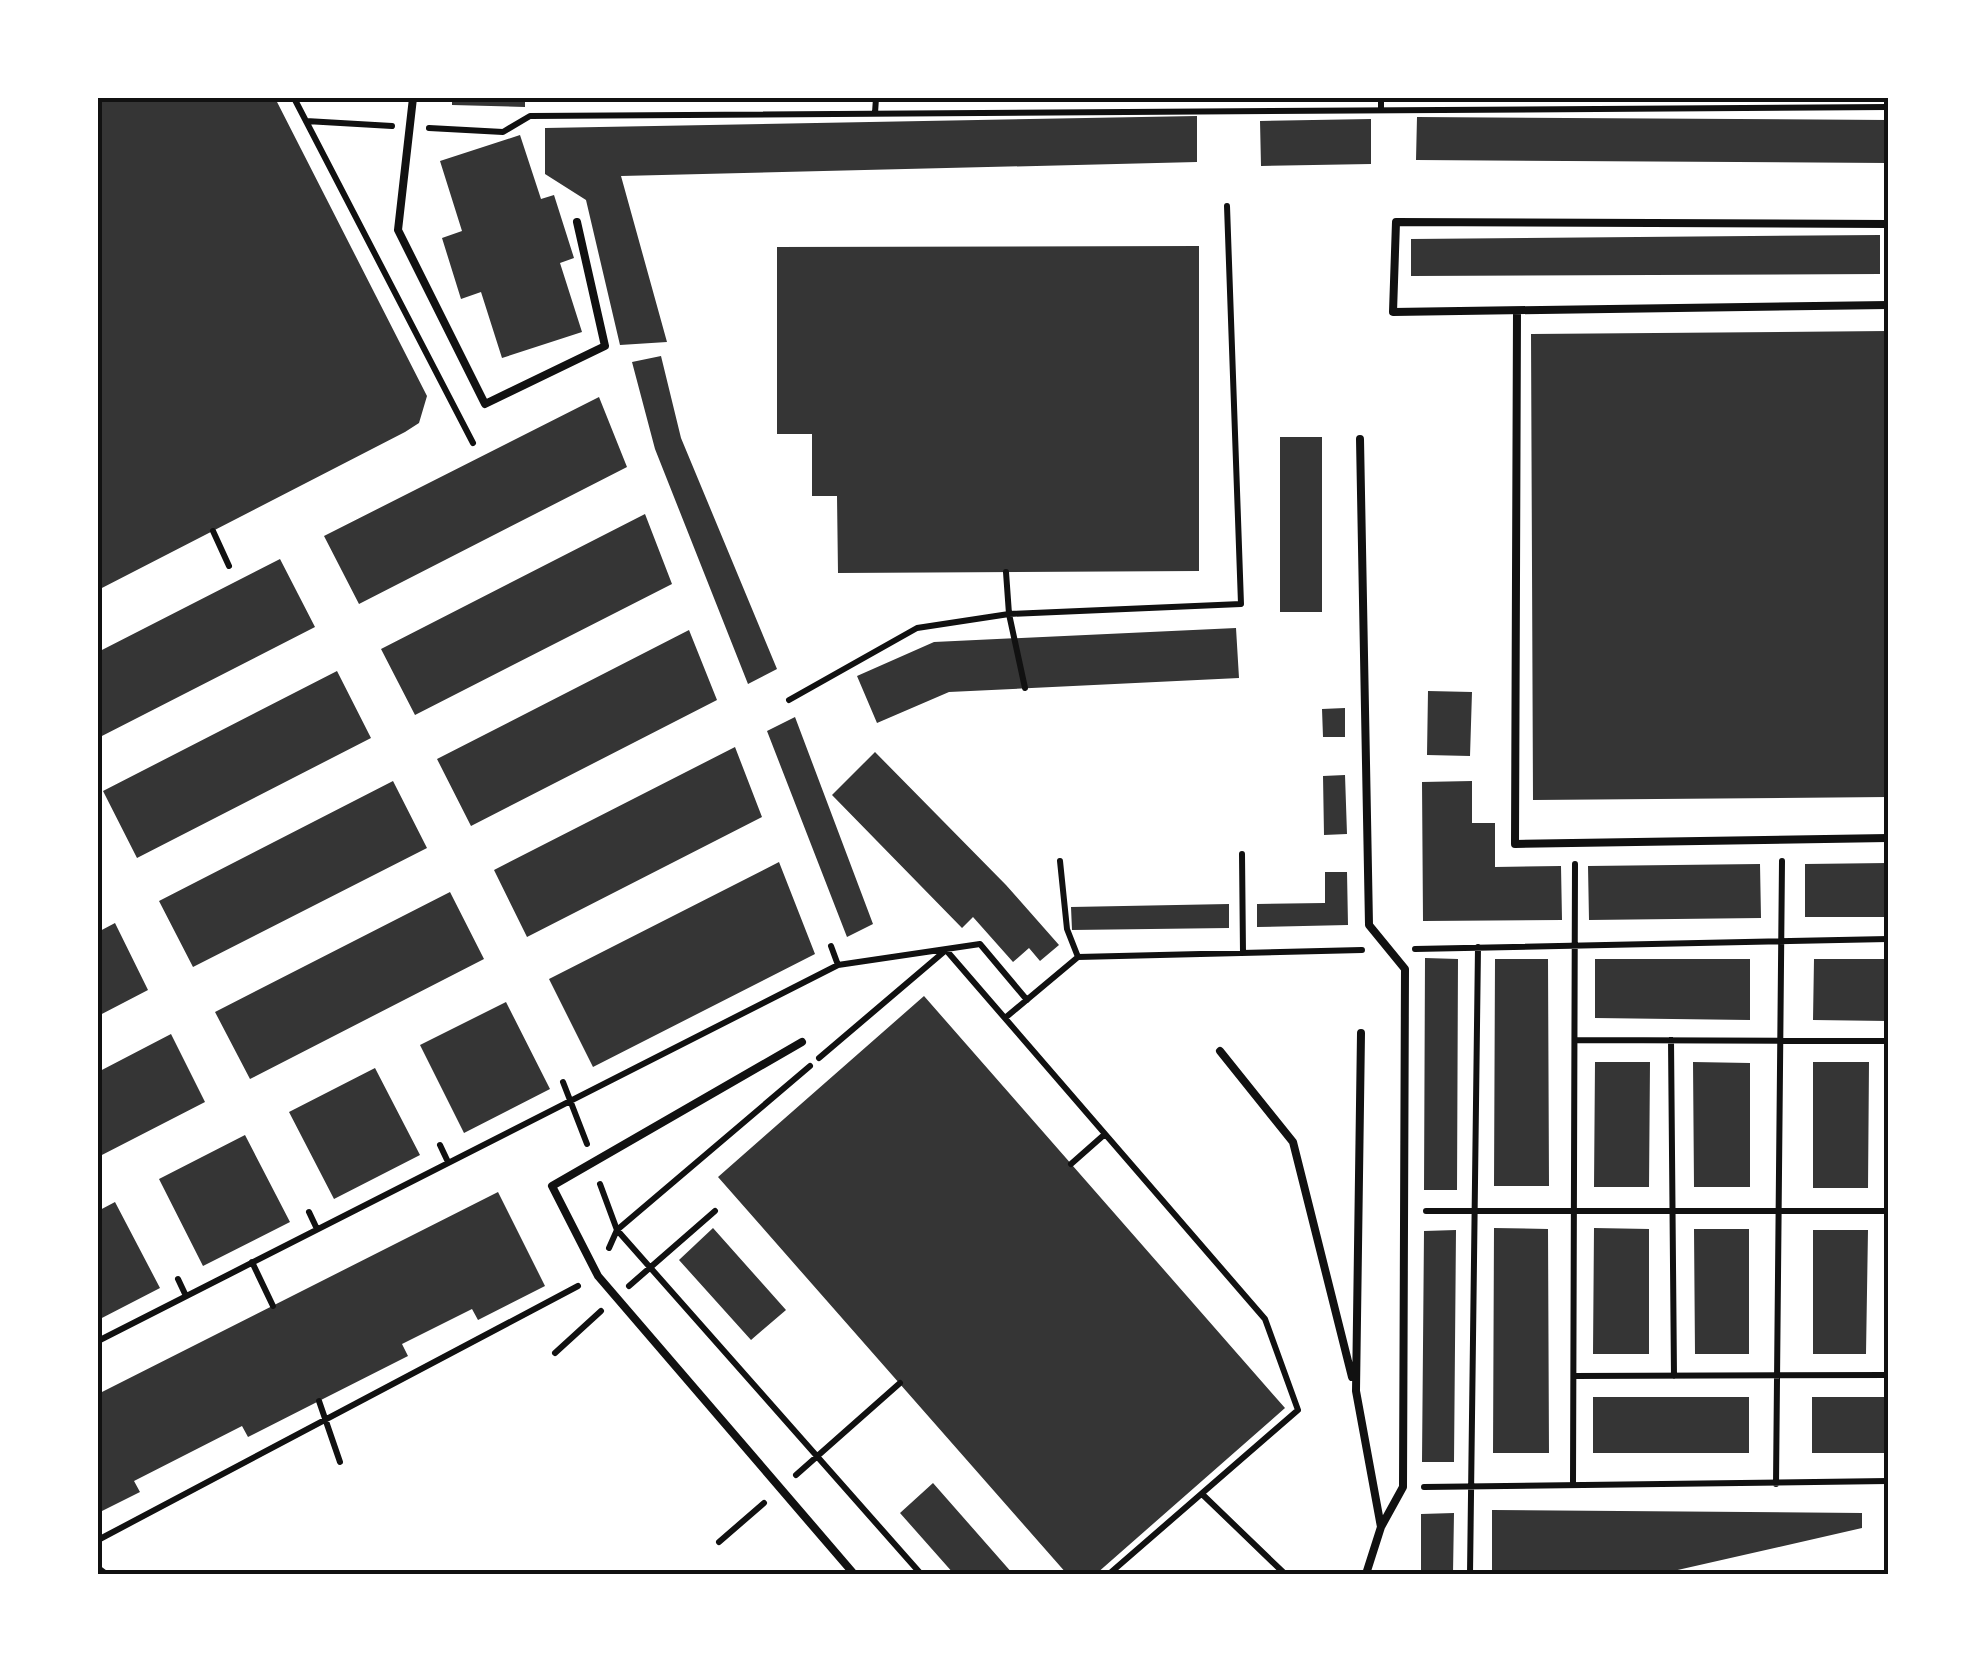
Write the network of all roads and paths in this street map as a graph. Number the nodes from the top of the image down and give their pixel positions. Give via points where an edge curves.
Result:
1 (294, 98) edge
2 (414, 98) edge
3 (876, 98) edge
4 (1381, 98) edge
5 (1888, 106) edge
6 (1381, 109) junction
7 (876, 113) junction
8 (503, 132) dead end
9 (1227, 206) dead end
10 (577, 222) dead end
11 (1888, 224) edge
12 (1888, 305) edge
13 (1517, 311) junction
14 (1360, 440) dead end
15 (473, 442) dead end
16 (213, 531) dead end
17 (229, 566) dead end
18 (1006, 572) dead end
19 (1010, 614) junction
20 (1025, 688) dead end
21 (789, 700) dead end
22 (1888, 838) edge
23 (1782, 840) junction
24 (1576, 842) junction
25 (1242, 854) dead end
26 (1060, 861) dead end
27 (1888, 939) edge
28 (1782, 941) junction
29 (831, 946) dead end
30 (1575, 946) junction
31 (1478, 948) junction
32 (1388, 949) junction
33 (946, 950) junction
34 (1243, 953) junction
35 (1078, 957) junction
36 (838, 964) junction
37 (1028, 1000) junction
38 (1005, 1018) junction
39 (1361, 1033) dead end
40 (1575, 1040) junction
41 (1671, 1040) junction
42 (1780, 1041) junction
43 (802, 1042) dead end
44 (1888, 1042) edge
45 (1220, 1051) dead end
46 (564, 1082) dead end
47 (572, 1100) junction
48 (1105, 1134) junction
49 (440, 1145) dead end
50 (448, 1162) junction
51 (1070, 1164) dead end
52 (1473, 1210) junction
53 (1574, 1210) junction
54 (1672, 1210) junction
55 (1779, 1210) junction
56 (715, 1211) dead end
57 (1404, 1211) junction
58 (1888, 1211) edge
59 (309, 1212) dead end
60 (317, 1229) junction
61 (616, 1230) junction
62 (252, 1262) junction
63 (650, 1268) junction
64 (598, 1276) junction
65 (178, 1279) dead end
66 (186, 1296) junction
67 (272, 1306) dead end
68 (98, 1341) edge
69 (1777, 1375) junction
70 (1888, 1375) edge
71 (1574, 1376) junction
72 (1674, 1376) junction
73 (900, 1383) dead end
74 (1356, 1391) junction
75 (319, 1401) dead end
76 (325, 1420) junction
77 (816, 1456) junction
78 (340, 1462) dead end
79 (1888, 1481) edge
80 (1776, 1484) junction
81 (1468, 1486) junction
82 (1573, 1486) junction
83 (1403, 1487) junction
84 (1202, 1494) junction
85 (1381, 1526) junction
86 (98, 1540) edge
87 (98, 1568) edge
88 (106, 1574) edge
89 (854, 1574) edge
90 (921, 1574) edge
91 (1109, 1574) edge
92 (1285, 1574) edge
93 (1366, 1574) edge
94 (1470, 1574) edge

1 - 15 path
2 - 10 lane via 398,230 485,404 606,346
3 - 7 path
4 - 6 path
5 - 6 path
6 - 7 path
7 - 8 path via 530,116
9 - 19 path via 1241,604
11 - 13 lane via 1396,222 1392,312
12 - 13 lane
13 - 24 lane via 1515,844
14 - 32 lane via 1368,925
16 - 17 path
18 - 19 path
19 - 20 path
19 - 21 path via 917,628
22 - 23 lane
23 - 24 lane
23 - 28 path
24 - 30 path
25 - 34 path
26 - 35 path via 1067,929
27 - 28 path
28 - 30 path
28 - 42 path
29 - 36 path
30 - 31 path
30 - 40 path
31 - 32 path
31 - 52 path
32 - 34 path
32 - 57 lane via 1405,969
33 - 36 path
33 - 37 path via 980,944
33 - 38 path
33 - 61 path
34 - 35 path
35 - 37 path
36 - 47 path
37 - 38 path
38 - 48 path
39 - 74 lane
40 - 41 path
40 - 53 path
41 - 42 path
41 - 54 path
42 - 44 path
42 - 55 path
43 - 64 lane via 552,1186
45 - 74 lane via 1293,1142
46 - 47 path
47 - 50 path
48 - 51 path
48 - 84 path via 1265,1319 1298,1410
49 - 50 path
50 - 60 path
52 - 53 path
52 - 57 path
52 - 81 path
53 - 54 path
53 - 71 path
54 - 55 path
54 - 72 path
55 - 58 path
55 - 69 path
56 - 63 path
57 - 83 lane
59 - 60 path
60 - 62 path
61 - 63 path
61 - 64 path
62 - 66 path
62 - 67 path
63 - 77 path
64 - 76 path
64 - 89 lane
65 - 66 path
66 - 68 path
69 - 70 path
69 - 72 path
69 - 80 path
71 - 72 path
71 - 82 path
73 - 77 path
74 - 85 lane
75 - 76 path
76 - 78 path
76 - 86 path
77 - 90 path
79 - 80 path
80 - 82 path
81 - 82 path
81 - 83 path
81 - 94 path
83 - 85 lane
84 - 91 path
84 - 92 path
85 - 93 lane
87 - 88 path

